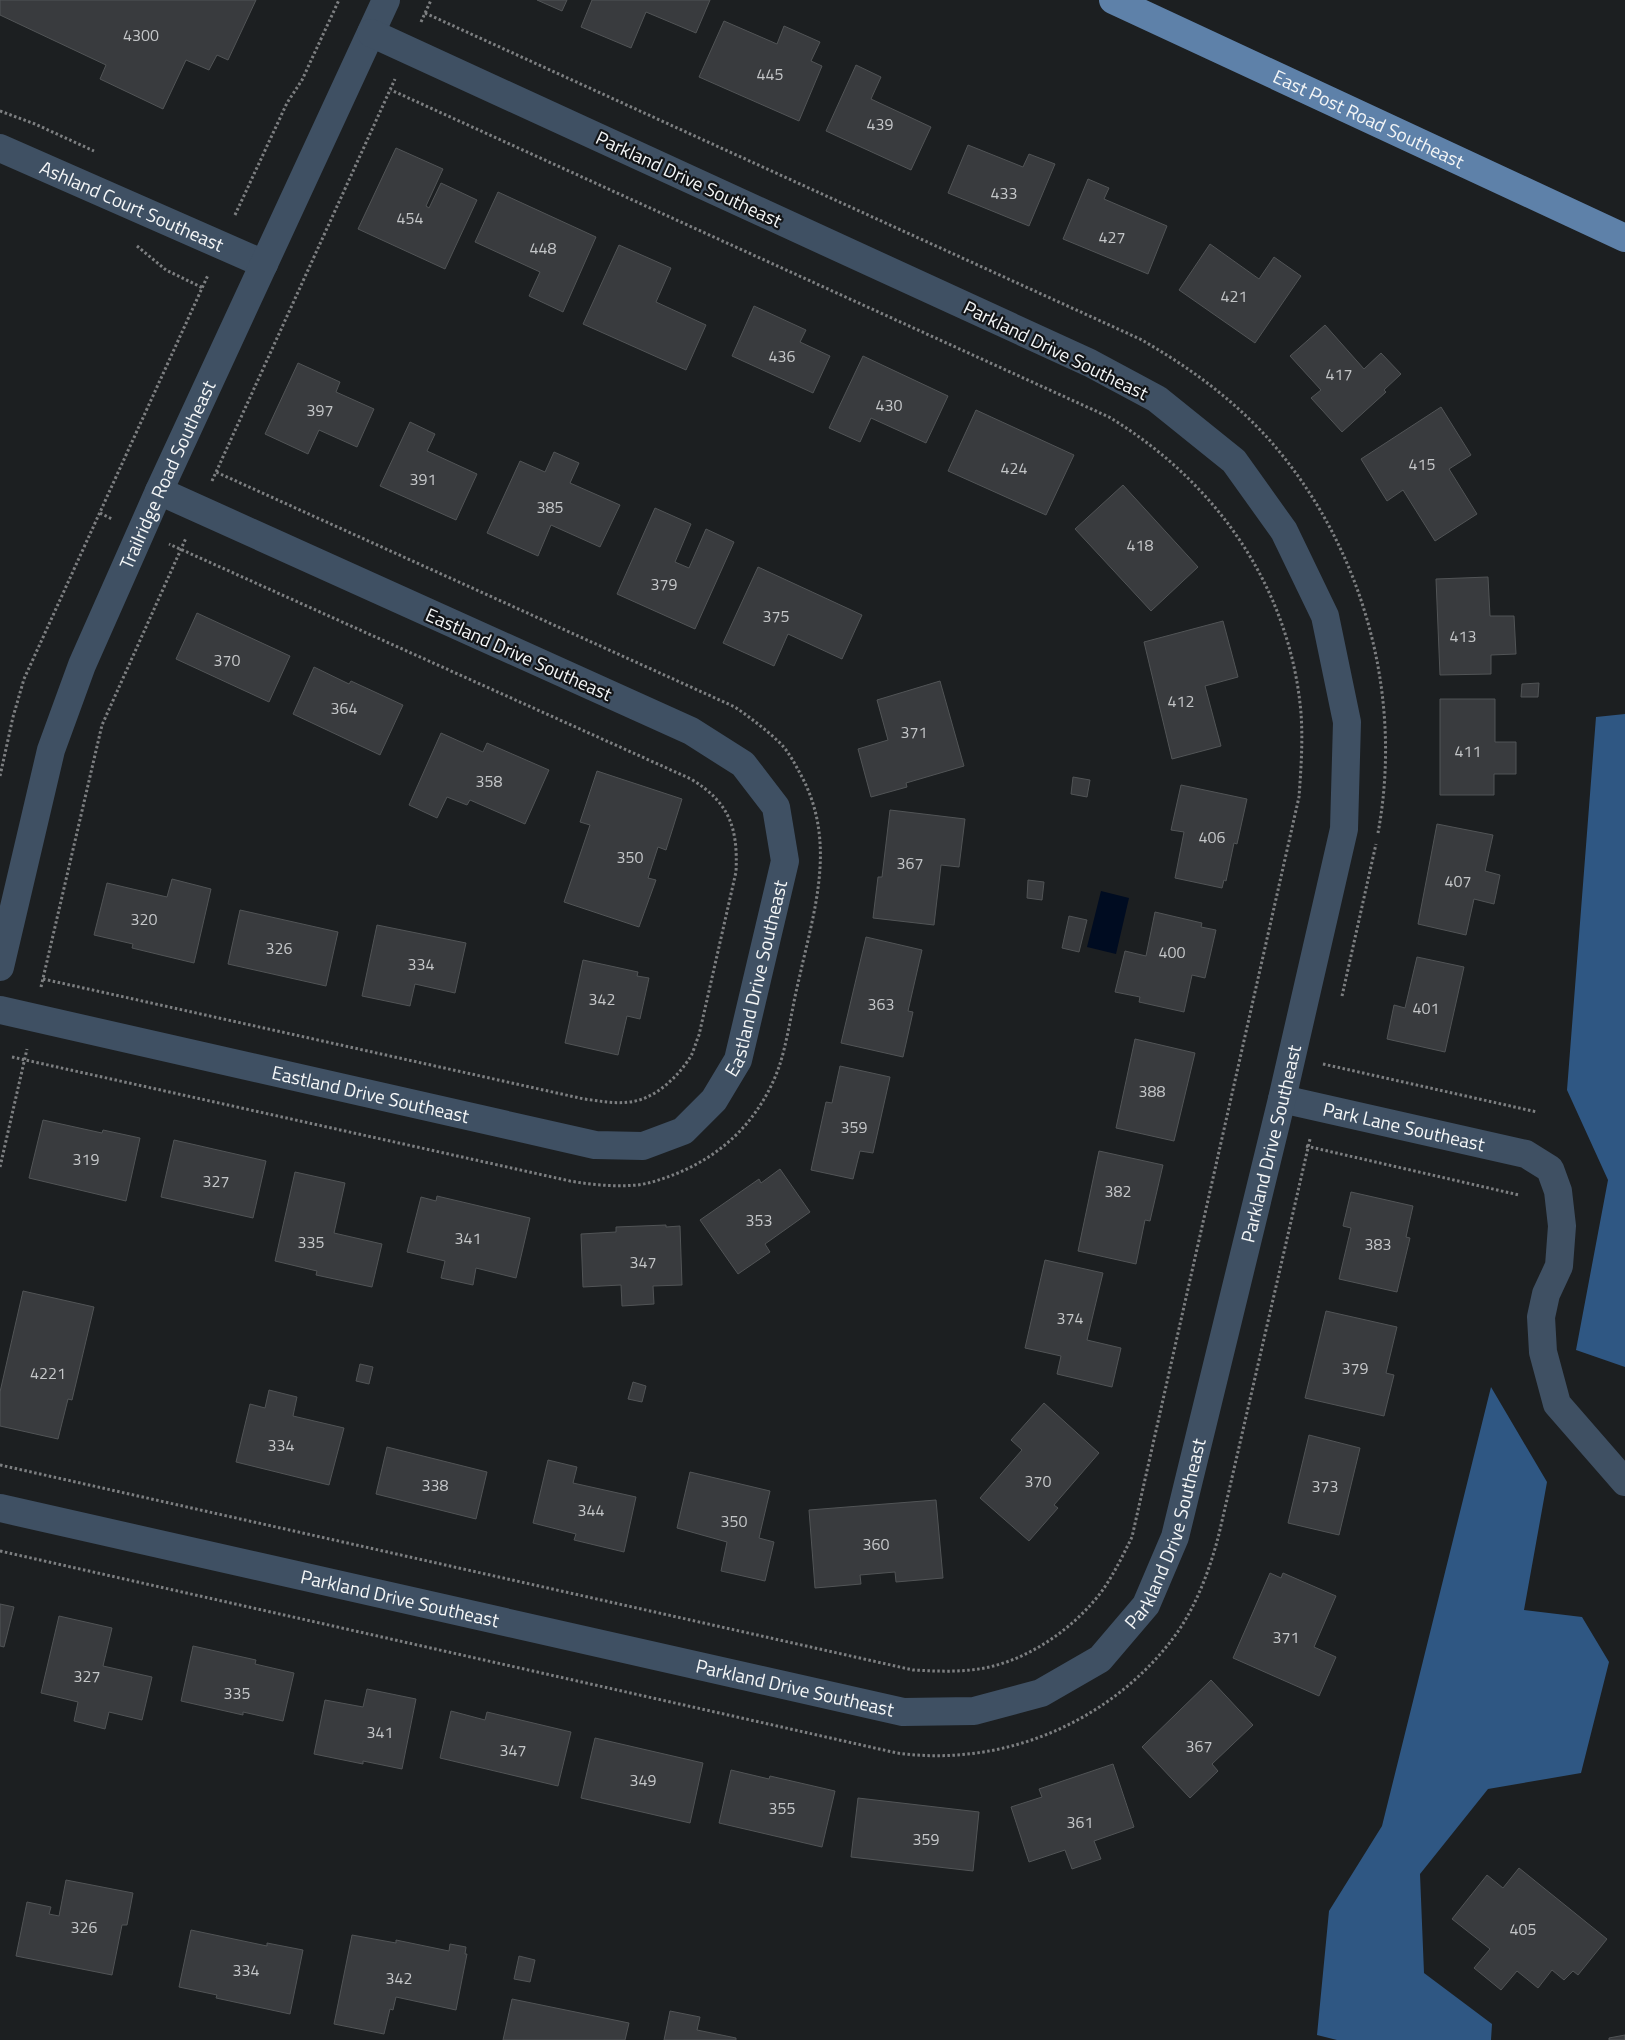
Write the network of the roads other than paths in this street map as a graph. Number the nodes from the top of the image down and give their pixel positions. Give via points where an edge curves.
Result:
1 (386, 0) edge
2 (1112, 0) edge
3 (371, 33) junction
4 (0, 148) edge
5 (1625, 238) edge
6 (264, 264) junction
7 (160, 491) junction
8 (0, 967) edge
9 (0, 1010) edge
10 (1282, 1099) junction
11 (1625, 1482) edge
12 (0, 1508) edge

1 - 3 street, Trailridge Road Southeast
2 - 5 main road, East Post Road Southeast
3 - 6 street, Trailridge Road Southeast
3 - 10 street, Parkland Drive Southeast via 1090,363 1157,399 1234,462 1284,531 1325,616 1347,722 1344,829
4 - 6 street, Ashland Court Southeast
6 - 7 street, Trailridge Road Southeast
7 - 8 street, Trailridge Road Southeast via 82,665 51,750
7 - 9 street, Eastland Drive Southeast via 691,731 743,764 776,807 785,861 738,1060 714,1100 683,1131 643,1146 595,1144
10 - 11 street, Park Lane Southeast via 1526,1154 1550,1169 1558,1191 1562,1226 1559,1266 1546,1294 1542,1317 1543,1352 1557,1404
10 - 12 street, Parkland Drive Southeast via 1175,1537 1146,1605 1100,1660 1041,1693 974,1711 903,1712

